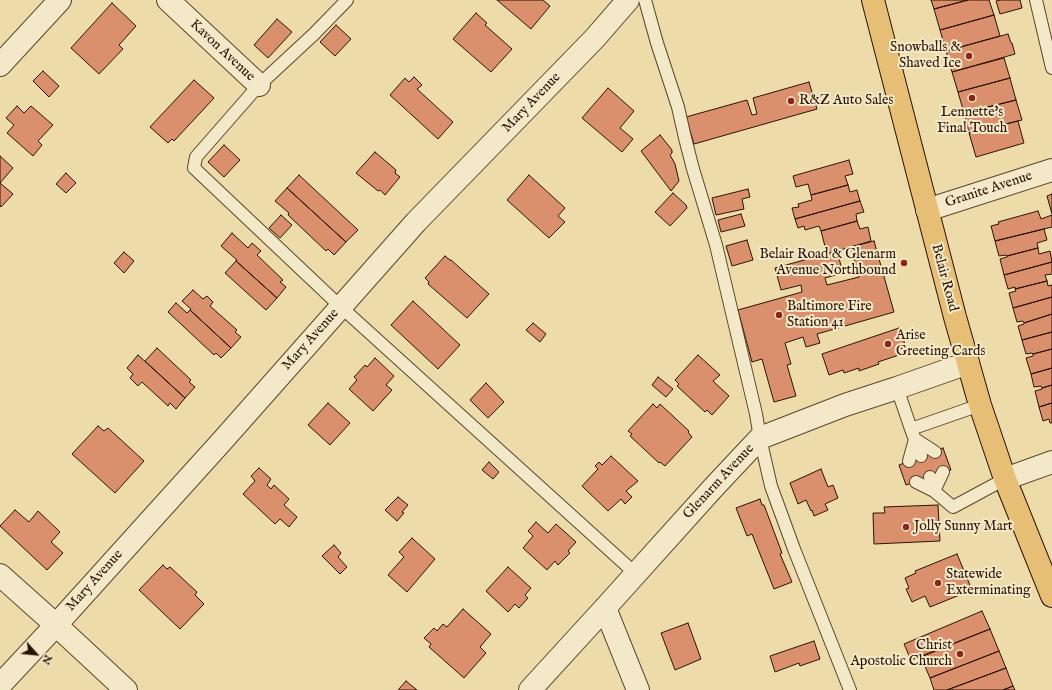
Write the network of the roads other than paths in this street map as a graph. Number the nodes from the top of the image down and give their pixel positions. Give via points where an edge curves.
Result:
1 (60, 0) edge
2 (168, 0) edge
3 (347, 0) edge
4 (628, 0) edge
5 (644, 0) edge
6 (872, 0) edge
7 (1036, 0) edge
8 (1048, 32) edge
9 (0, 65) edge
10 (1052, 68) edge
11 (259, 85) junction
12 (1052, 170) edge
13 (927, 210) junction
14 (341, 307) junction
15 (968, 363) junction
16 (897, 388) junction
17 (980, 405) junction
18 (913, 434) junction
19 (760, 438) junction
20 (935, 452) dead end
21 (921, 456) dead end
22 (909, 461) dead end
23 (1052, 462) edge
24 (943, 472) dead end
25 (930, 477) dead end
26 (1006, 479) junction
27 (916, 482) dead end
28 (934, 491) junction
29 (636, 574) junction
30 (0, 575) edge
31 (1052, 596) edge
32 (605, 608) junction
33 (56, 625) junction
34 (0, 685) edge
35 (126, 690) edge
36 (530, 690) edge
37 (638, 690) edge
38 (850, 690) edge

1 - 9 street
2 - 11 street, Kavon Avenue
3 - 11 lane
4 - 14 street, Mary Avenue via 595,38 416,222
5 - 19 lane via 678,107 716,245
6 - 13 main road, Belair Road
7 - 8 lane
8 - 10 lane
11 - 14 lane via 196,157 194,168
12 - 13 street, Granite Avenue
13 - 15 main road, Belair Road
14 - 29 lane
14 - 33 street, Mary Avenue
15 - 16 street, Glenarm Avenue
15 - 17 main road, Belair Road
16 - 18 lane
16 - 19 street, Glenarm Avenue
17 - 18 lane
17 - 26 main road, Belair Road
18 - 20 lane
18 - 21 lane
18 - 22 lane
19 - 29 street, Glenarm Avenue
19 - 38 lane via 772,486 794,549
23 - 26 street
24 - 28 lane
25 - 28 lane
26 - 28 lane via 953,507
26 - 31 main road, Belair Road
27 - 28 lane
29 - 32 street, Glenarm Avenue
30 - 33 street
32 - 36 street, Glenarm Avenue
32 - 37 street
33 - 34 street, Mary Avenue
33 - 35 street

